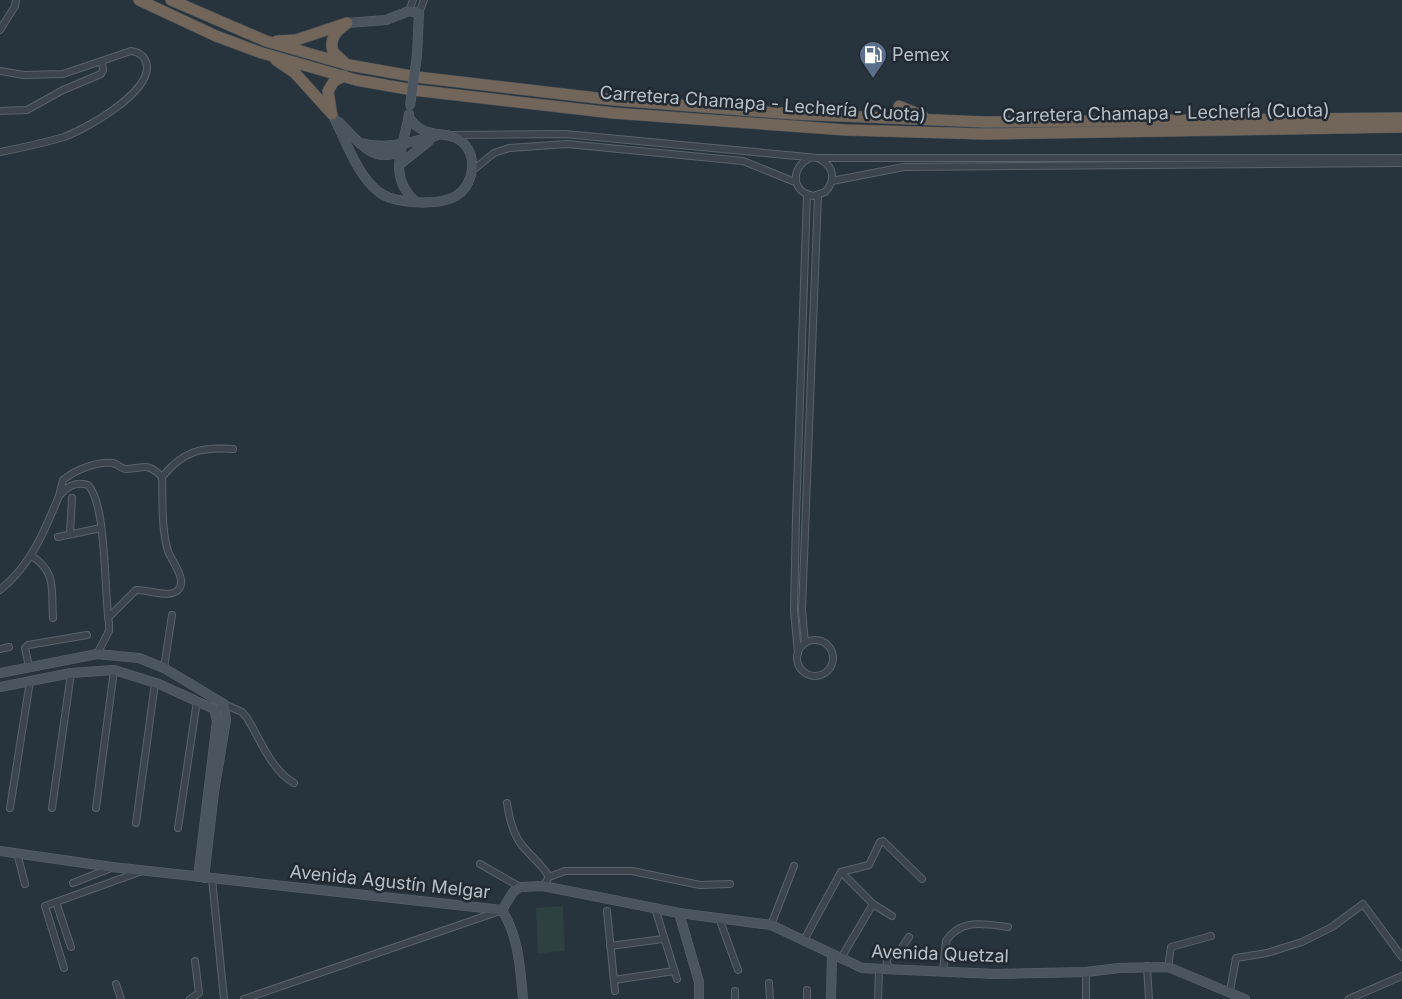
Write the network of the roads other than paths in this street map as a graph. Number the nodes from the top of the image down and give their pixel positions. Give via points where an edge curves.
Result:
1 (16, 0) edge
2 (139, 0) edge
3 (171, 0) edge
4 (413, 0) edge
5 (424, 0) edge
6 (409, 11) junction
7 (419, 13) junction
8 (347, 23) junction
9 (0, 30) edge
10 (266, 41) junction
11 (262, 53) junction
12 (102, 62) junction
13 (0, 71) edge
14 (347, 71) junction
15 (898, 106) dead end
16 (834, 107) dead end
17 (0, 111) edge
18 (332, 114) junction
19 (793, 114) junction
20 (409, 117) junction
21 (1402, 118) edge
22 (985, 122) junction
23 (1402, 127) edge
24 (438, 135) junction
25 (454, 135) junction
26 (402, 147) junction
27 (0, 152) edge
28 (814, 158) junction
29 (1402, 158) edge
30 (1402, 164) edge
31 (399, 165) junction
32 (473, 170) junction
33 (832, 181) junction
34 (795, 182) junction
35 (807, 195) junction
36 (818, 195) junction
37 (416, 202) junction
38 (233, 449) dead end
39 (162, 477) junction
40 (59, 496) junction
41 (72, 498) dead end
42 (101, 528) junction
43 (70, 534) junction
44 (58, 537) dead end
45 (32, 556) junction
46 (0, 590) edge
47 (172, 615) dead end
48 (53, 618) dead end
49 (108, 618) junction
50 (88, 635) dead end
51 (805, 643) junction
52 (10, 647) dead end
53 (0, 649) edge
54 (798, 653) junction
55 (97, 654) junction
56 (29, 667) junction
57 (164, 668) junction
58 (114, 670) junction
59 (0, 673) edge
60 (71, 673) junction
61 (30, 681) junction
62 (154, 682) junction
63 (0, 687) edge
64 (197, 701) junction
65 (224, 705) junction
66 (215, 711) junction
67 (294, 783) dead end
68 (211, 792) junction
69 (507, 802) dead end
70 (10, 808) dead end
71 (52, 808) dead end
72 (96, 808) dead end
73 (136, 823) dead end
74 (178, 828) dead end
75 (0, 851) edge
76 (17, 853) junction
77 (480, 864) dead end
78 (794, 866) dead end
79 (112, 867) junction
80 (143, 871) junction
81 (841, 872) junction
82 (205, 878) junction
83 (549, 878) junction
84 (922, 879) dead end
85 (73, 883) dead end
86 (26, 884) dead end
87 (730, 884) dead end
88 (543, 886) junction
89 (520, 887) junction
90 (56, 902) junction
91 (873, 904) junction
92 (655, 908) junction
93 (502, 910) junction
94 (607, 911) dead end
95 (679, 912) junction
96 (892, 916) dead end
97 (719, 918) junction
98 (771, 925) junction
99 (1008, 927) dead end
100 (1211, 936) dead end
101 (909, 937) dead end
102 (663, 939) junction
103 (804, 940) junction
104 (71, 946) dead end
105 (610, 946) junction
106 (832, 954) junction
107 (1402, 957) edge
108 (841, 958) junction
109 (195, 961) dead end
110 (1147, 966) junction
111 (1168, 967) junction
112 (64, 968) dead end
113 (738, 970) dead end
114 (879, 970) junction
115 (889, 970) junction
116 (674, 971) junction
117 (943, 972) junction
118 (1086, 972) junction
119 (1402, 976) edge
120 (677, 979) dead end
121 (614, 980) junction
122 (769, 982) dead end
123 (116, 984) dead end
124 (807, 990) dead end
125 (615, 991) dead end
126 (735, 991) dead end
127 (1230, 991) junction
128 (121, 999) edge
129 (190, 999) edge
130 (224, 999) edge
131 (244, 999) edge
132 (523, 999) edge
133 (699, 999) edge
134 (735, 999) edge
135 (770, 999) edge
136 (807, 999) edge
137 (831, 999) edge
138 (878, 999) edge
139 (1086, 999) edge
140 (1149, 999) edge
141 (1245, 999) edge
142 (1348, 999) edge

1 - 9 street
2 - 11 highway, Carretera Chamapa - Lechería (Cuota) via 216,36
3 - 10 highway, Carretera Chamapa - Lechería (Cuota)
4 - 6 street
5 - 7 street
6 - 7 main road
6 - 8 main road via 386,20
7 - 20 main road, bridge
8 - 10 highway via 296,40
8 - 14 highway via 335,33 332,46
10 - 14 highway, Carretera Chamapa - Lechería (Cuota)
11 - 14 highway, Carretera Chamapa - Lechería (Cuota)
11 - 18 highway via 295,74
12 - 13 street via 47,76
12 - 17 street via 101,74 63,90 32,109
12 - 27 street via 124,52 138,52 146,62 146,76 124,102 74,132
14 - 18 highway via 334,81 328,91
14 - 19 highway, Carretera Chamapa - Lechería (Cuota) via 614,100
14 - 23 highway, Carretera Chamapa - Lechería (Cuota) via 413,90 632,114 846,130 985,134
15 - 22 highway via 923,116
16 - 19 highway
18 - 26 main road via 360,142 378,147
18 - 37 main road via 372,187 389,199
19 - 22 highway, Carretera Chamapa - Lechería (Cuota)
20 - 24 main road via 421,130
20 - 26 main road
21 - 22 highway, Carretera Chamapa - Lechería (Cuota)
24 - 25 main road
24 - 26 main road
24 - 31 main road
25 - 28 street via 565,134
25 - 32 main road via 469,150
26 - 31 main road
28 - 29 street
28 - 33 street via 827,163 832,171
28 - 34 street via 801,162
30 - 33 street via 904,167
31 - 37 main road via 402,185
32 - 34 street via 494,153 509,148 567,144 742,161
32 - 37 main road via 465,188 457,196 448,200
33 - 36 street via 825,192
34 - 35 street
35 - 36 street
35 - 54 street via 794,611
36 - 51 street via 802,610
38 - 39 street via 191,452 171,465
39 - 40 street via 145,466 127,469 111,463 81,469 63,480
39 - 49 street via 165,537 180,577 180,586 170,594 136,590
40 - 42 street via 72,485 88,485 95,495
40 - 45 street
41 - 43 street
42 - 43 street
42 - 49 street
43 - 44 street
45 - 46 street via 13,580
45 - 48 street via 50,574
47 - 57 street
49 - 55 street via 109,631
50 - 56 street via 28,645
51 - 54 street
51 - 54 street via 814,640 824,642 831,649 833,659 830,668 822,675 812,676 803,672 798,663
52 - 53 street
55 - 56 main road
55 - 57 main road via 139,658
56 - 59 main road
57 - 65 main road
58 - 60 main road
58 - 62 main road
58 - 72 street
60 - 61 main road
60 - 71 street
61 - 63 main road
61 - 70 street
62 - 64 main road
62 - 73 street
64 - 66 main road
64 - 74 street
65 - 66 street
65 - 66 street via 221,715
65 - 67 street via 242,712 276,766 285,778
65 - 68 main road
66 - 68 main road
68 - 82 main road
69 - 83 street via 516,836 545,868
75 - 76 main road, Avenida Agustín Melgar
76 - 79 main road, Avenida Agustín Melgar
76 - 86 street
77 - 89 street
78 - 98 street
79 - 80 main road, Avenida Agustín Melgar
79 - 85 street
80 - 82 main road, Avenida Agustín Melgar
80 - 90 street
81 - 84 street via 869,865 882,841
81 - 91 street
81 - 103 street
82 - 93 main road, Avenida Agustín Melgar
82 - 130 street
83 - 87 street via 565,870 620,871 700,885
83 - 88 street
88 - 89 main road, Avenida Quetzal
88 - 92 main road, Avenida Quetzal
89 - 93 main road
90 - 104 street
90 - 112 street via 44,908
91 - 96 street
91 - 108 street
92 - 95 main road, Avenida Quetzal
92 - 102 street
93 - 131 street
93 - 132 main road, Avenida Agustín Melgar via 513,931 519,955
94 - 105 street
95 - 97 main road, Avenida Quetzal
95 - 133 main road via 699,982
97 - 98 main road, Avenida Quetzal
97 - 113 street
98 - 103 main road, Avenida Quetzal
99 - 117 street via 964,925 946,942
100 - 111 street via 1171,947
101 - 115 street via 901,949 886,958
102 - 105 street
102 - 116 street
103 - 106 main road, Avenida Quetzal
105 - 121 street
106 - 108 main road, Avenida Quetzal
106 - 137 main road
107 - 127 street via 1362,904 1332,927 1302,942 1236,958
108 - 114 main road, Avenida Quetzal via 855,966
109 - 129 street via 199,993
110 - 111 main road, Avenida Quetzal
110 - 118 main road, Avenida Quetzal
110 - 140 street
111 - 127 main road, Avenida Quetzal
114 - 115 main road, Avenida Quetzal
114 - 138 street
115 - 117 main road, Avenida Quetzal
116 - 120 street
116 - 121 street
117 - 118 main road, Avenida Quetzal
118 - 139 street
119 - 142 street
121 - 125 street
122 - 135 street
123 - 128 street
124 - 136 street
126 - 134 street
127 - 141 main road, Avenida Quetzal

